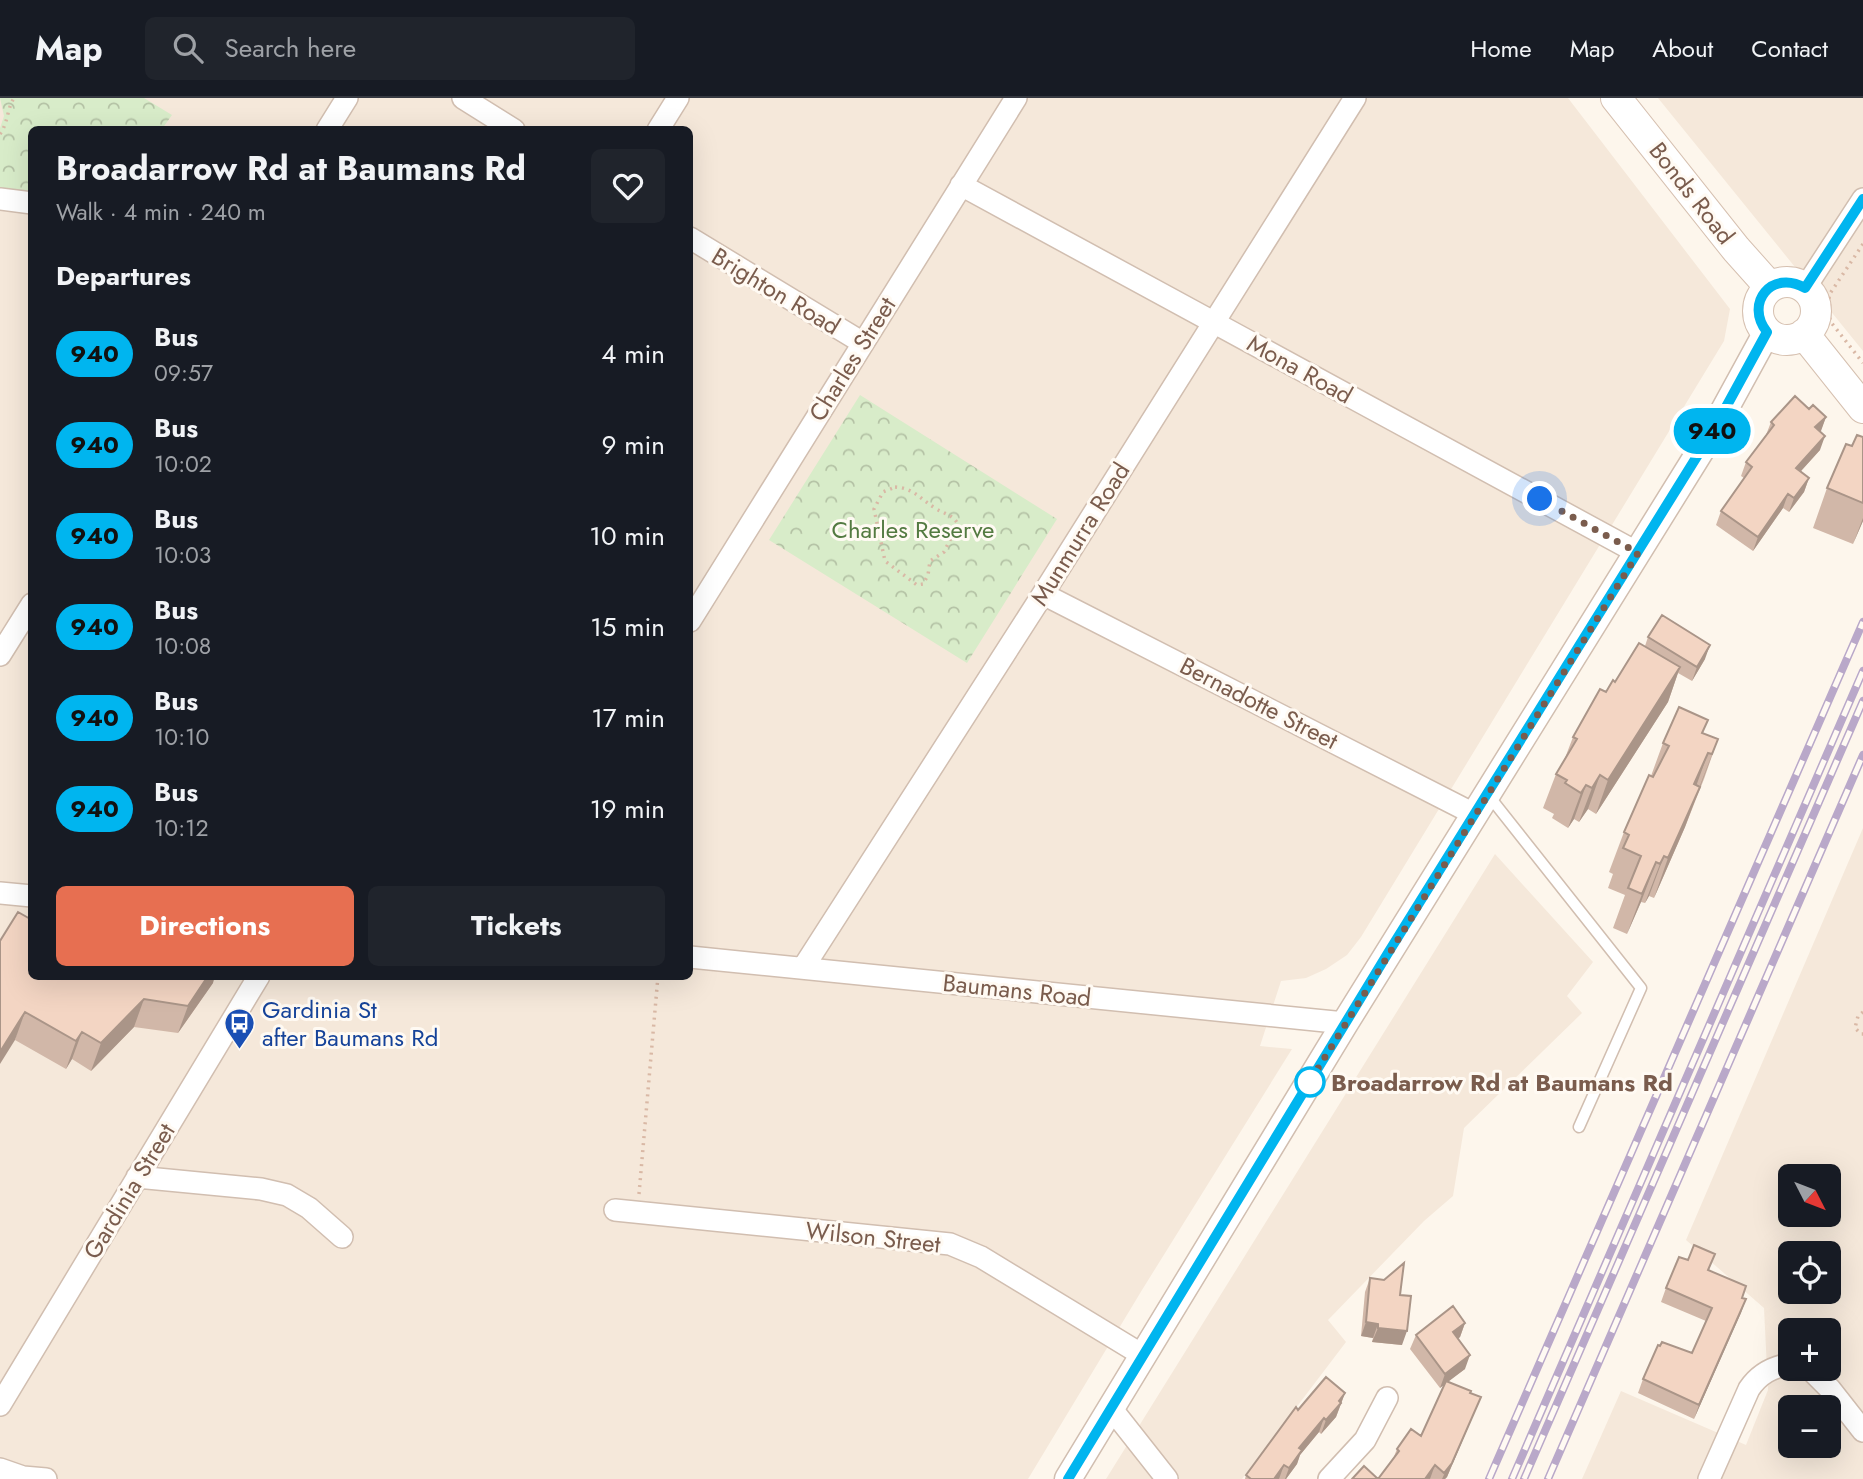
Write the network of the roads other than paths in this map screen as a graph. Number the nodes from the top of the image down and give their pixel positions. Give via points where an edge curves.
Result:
1 (347, 98) edge
2 (463, 98) edge
3 (678, 98) edge
4 (1016, 98) edge
5 (1355, 98) edge
6 (1616, 98) edge
7 (330, 126) edge
8 (508, 126) edge
9 (660, 126) edge
10 (961, 185) junction
11 (1863, 198) edge
12 (0, 199) edge
13 (28, 202) edge
14 (693, 240) edge
15 (1770, 287) junction
16 (1805, 288) junction
17 (1213, 321) junction
18 (1767, 332) junction
19 (1804, 334) junction
20 (863, 343) junction
21 (1863, 408) edge
22 (1638, 553) junction
23 (1043, 594) junction
24 (28, 610) edge
25 (693, 616) edge
26 (0, 655) edge
27 (1481, 804) junction
28 (0, 893) edge
29 (28, 896) edge
30 (693, 957) edge
31 (803, 968) junction
32 (258, 980) edge
33 (1345, 1023) junction
34 (1579, 1127) dead end
35 (137, 1177) junction
36 (615, 1210) dead end
37 (342, 1237) dead end
38 (1144, 1356) junction
39 (1778, 1368) edge
40 (1821, 1381) edge
41 (1387, 1398) dead end
42 (0, 1405) edge
43 (1111, 1408) junction
44 (1863, 1431) edge
45 (0, 1469) edge
46 (46, 1479) edge
47 (1068, 1479) edge
48 (1167, 1479) edge
49 (1329, 1479) edge
50 (1709, 1479) edge

1 - 7 street
2 - 8 street
3 - 9 street
4 - 10 street, Charles Street
5 - 17 street, Munmurra Road
6 - 15 main road, Bonds Road
10 - 17 street, Mona Road
10 - 20 street, Charles Street
11 - 16 street
12 - 13 street
14 - 20 street, Brighton Road
15 - 16 main road via 1787,282
15 - 18 main road via 1758,309
16 - 19 main road via 1816,311
17 - 22 street, Mona Road
17 - 23 street, Munmurra Road
18 - 19 main road via 1785,340
18 - 22 street
19 - 21 main road
20 - 25 street, Charles Street
22 - 27 street
23 - 27 street, Bernadotte Street
23 - 31 street, Munmurra Road
24 - 26 street
27 - 33 street
27 - 34 lane via 1641,988
28 - 29 street
30 - 31 street, Baumans Road
31 - 33 street, Baumans Road
32 - 35 street, Gardinia Street
33 - 38 street
35 - 37 street via 287,1195
35 - 42 street, Gardinia Street
36 - 38 street, Wilson Street via 950,1244 981,1256
38 - 43 street
39 - 50 street via 1756,1379 1749,1390
40 - 44 street
41 - 49 street via 1365,1440
43 - 47 street
43 - 48 street
45 - 46 street

